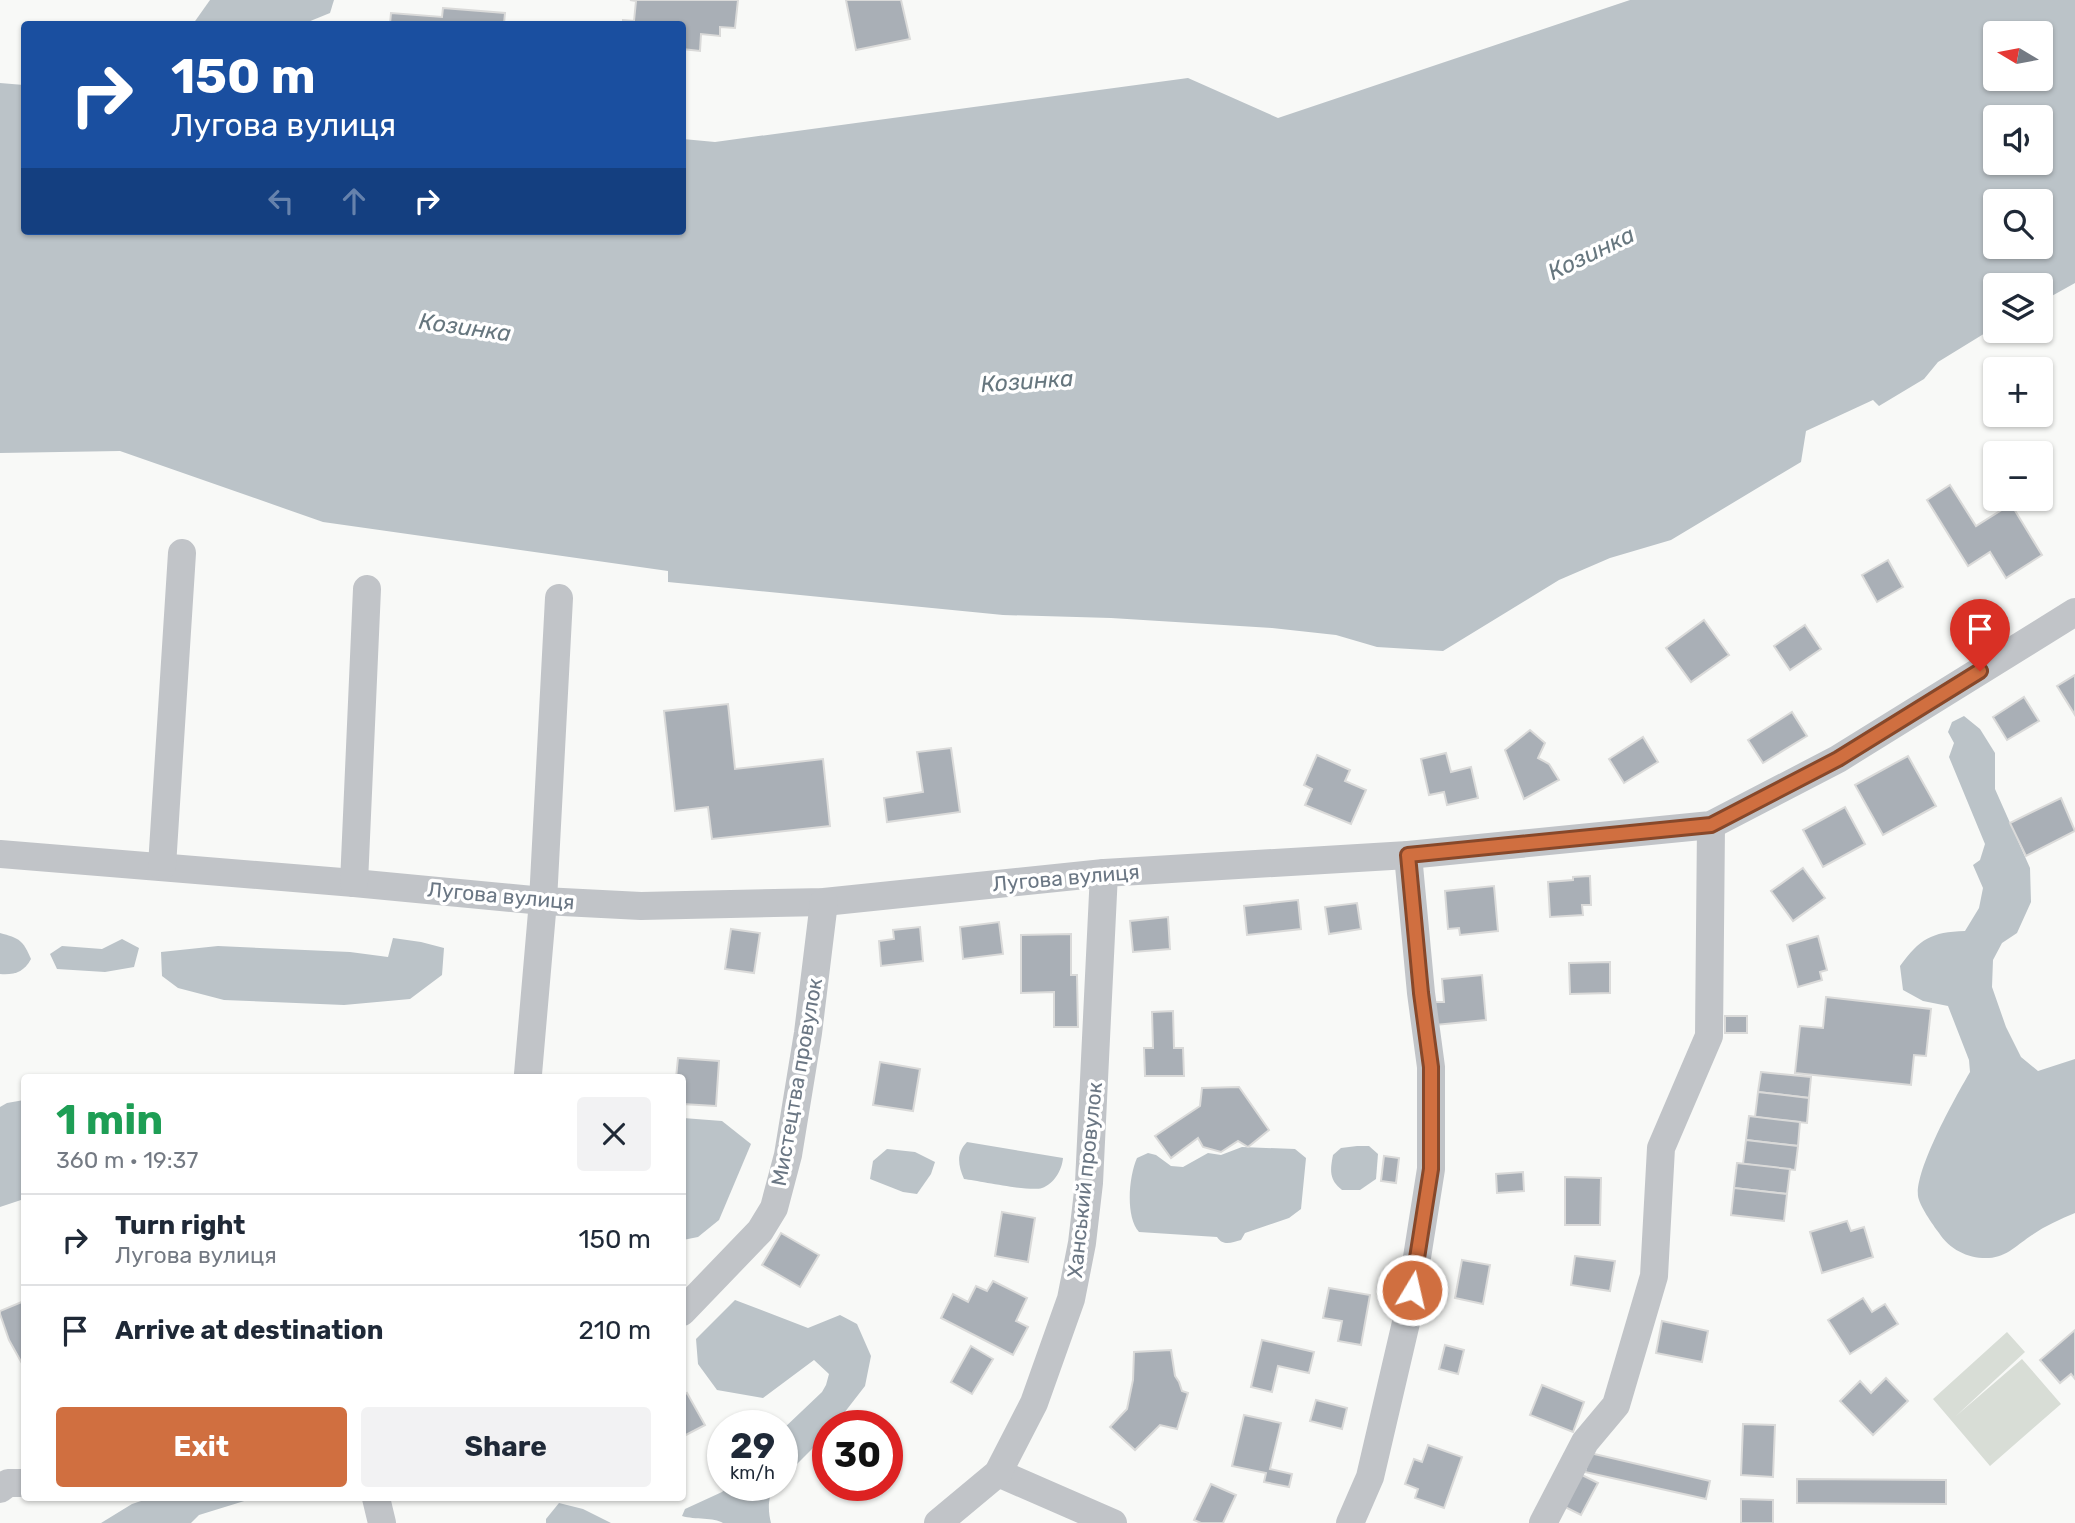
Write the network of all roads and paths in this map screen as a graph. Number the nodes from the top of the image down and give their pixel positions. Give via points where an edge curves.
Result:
1 (182, 552) dead end
2 (367, 589) dead end
3 (559, 598) dead end
4 (2075, 612) edge
5 (1711, 825) junction
6 (0, 853) edge
7 (1408, 855) junction
8 (162, 866) junction
9 (1104, 873) junction
10 (354, 883) junction
11 (543, 901) junction
12 (824, 902) junction
13 (528, 1074) dead end
14 (686, 1308) edge
15 (998, 1473) junction
16 (21, 1483) edge
17 (0, 1489) edge
18 (377, 1501) edge
19 (382, 1523) edge
20 (939, 1523) edge
21 (1113, 1523) edge
22 (1350, 1523) edge
23 (1543, 1523) edge

1 - 8 street
2 - 10 street
3 - 11 street
4 - 5 street, Лугова вулиця via 1838,759
5 - 7 street, Лугова вулиця
5 - 23 street via 1709,1036 1661,1148 1654,1276 1616,1405 1585,1441
6 - 8 street, Лугова вулиця
7 - 9 street, Лугова вулиця
7 - 22 street via 1431,1067 1431,1169 1408,1314 1370,1477
8 - 10 street, Лугова вулиця
9 - 12 street, Лугова вулиця
9 - 15 street, Ханський провулок via 1082,1243 1072,1299 1055,1351
10 - 11 street, Лугова вулиця
11 - 12 street, Лугова вулиця via 641,906
11 - 13 street
12 - 14 street, Мистецтва провулок via 793,1128 774,1208 760,1231
15 - 20 street, Ханський провулок
15 - 21 street
16 - 17 street via 8,1483
18 - 19 street

